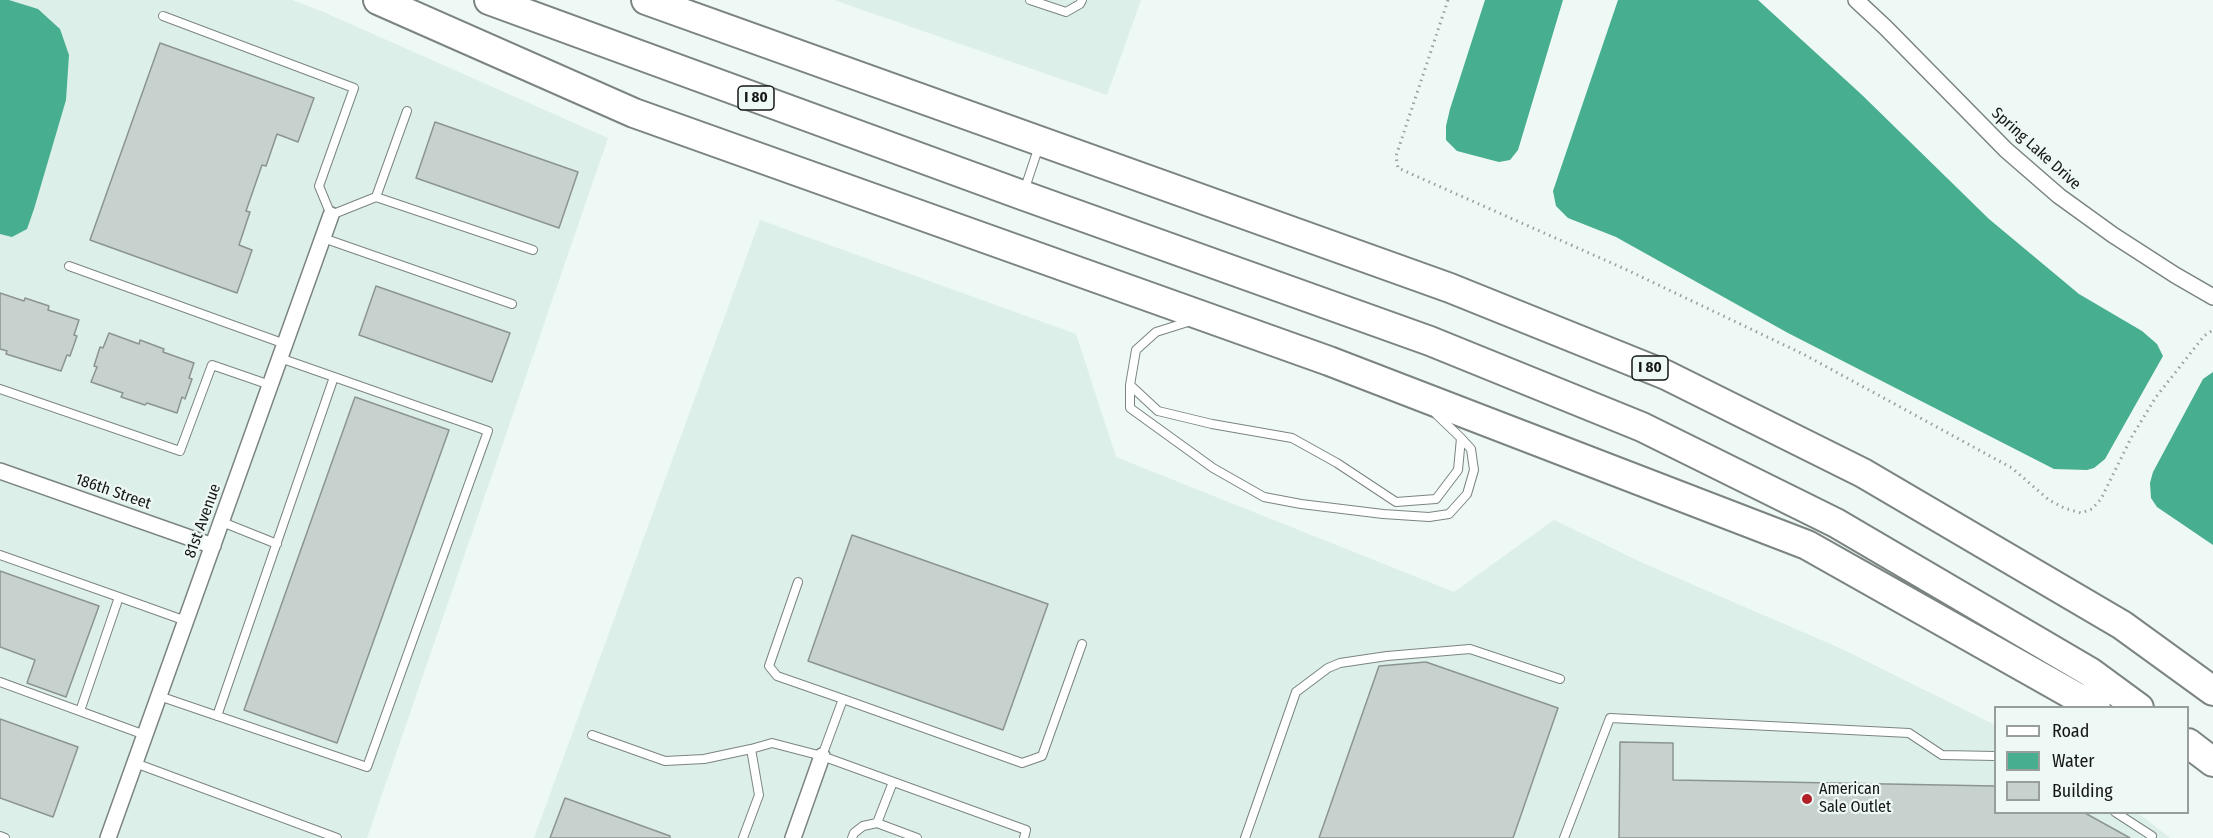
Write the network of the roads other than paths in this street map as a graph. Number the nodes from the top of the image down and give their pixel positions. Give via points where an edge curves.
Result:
1 (378, 0) edge
2 (489, 0) edge
3 (646, 0) edge
4 (1030, 0) edge
5 (1082, 0) edge
6 (1856, 0) edge
7 (163, 16) dead end
8 (407, 111) dead end
9 (1041, 141) junction
10 (1022, 195) junction
11 (376, 197) junction
12 (331, 215) junction
13 (323, 238) junction
14 (533, 250) dead end
15 (69, 266) dead end
16 (2213, 297) edge
17 (512, 304) dead end
18 (1204, 317) junction
19 (283, 351) junction
20 (334, 377) junction
21 (270, 385) junction
22 (1130, 385) junction
23 (0, 388) edge
24 (1418, 396) junction
25 (1461, 438) junction
26 (0, 471) edge
27 (222, 522) junction
28 (276, 544) junction
29 (213, 546) junction
30 (0, 555) edge
31 (798, 582) dead end
32 (119, 597) junction
33 (186, 621) junction
34 (1082, 644) dead end
35 (1560, 679) dead end
36 (0, 682) edge
37 (2213, 691) edge
38 (159, 696) junction
39 (843, 699) junction
40 (2093, 706) edge
41 (2136, 706) edge
42 (80, 711) junction
43 (217, 716) junction
44 (146, 735) junction
45 (592, 735) dead end
46 (2189, 744) edge
47 (752, 749) junction
48 (822, 756) junction
49 (1994, 756) edge
50 (2213, 762) edge
51 (135, 763) junction
52 (2189, 767) edge
53 (893, 782) junction
54 (2213, 783) edge
55 (2117, 814) edge
56 (878, 823) junction
57 (0, 836) edge
58 (5, 838) edge
59 (108, 838) edge
60 (337, 838) edge
61 (744, 838) edge
62 (793, 838) edge
63 (852, 838) edge
64 (917, 838) edge
65 (1024, 838) edge
66 (1245, 838) edge
67 (1564, 838) edge
68 (2151, 838) edge

1 - 18 highway via 634,113
2 - 10 highway, I 80
3 - 9 highway, I 80
4 - 5 lane via 1066,12
6 - 16 street, Spring Lake Drive via 2006,150 2059,196 2122,241
7 - 12 lane via 354,88 319,186
8 - 11 lane
9 - 10 lane
9 - 37 highway, I 80 via 1450,288 1666,375 1863,473 2122,625
10 - 41 highway, I 80 via 1430,341 1642,427 1836,523 2090,672
11 - 12 lane
11 - 14 lane
12 - 13 street, 81st Avenue
13 - 17 lane
13 - 19 street, 81st Avenue
15 - 19 lane
18 - 22 lane via 1156,332 1149,338 1136,351
18 - 24 highway
19 - 20 lane
19 - 21 street, 81st Avenue
20 - 28 lane
20 - 43 lane via 488,431 368,767
21 - 23 lane via 212,365 180,452
21 - 27 street, 81st Avenue
22 - 25 lane via 1158,411 1292,438 1396,502 1436,499 1458,470
22 - 25 lane via 1130,408 1213,468 1264,497 1300,504 1383,514 1449,514 1467,494 1474,470 1471,449
24 - 25 lane
24 - 40 highway via 1807,545
26 - 29 street, 186th Street
27 - 28 lane
27 - 29 street, 81st Avenue
28 - 43 lane
29 - 33 street, 81st Avenue
30 - 32 lane
31 - 39 lane via 769,666 777,676
32 - 33 lane
32 - 42 lane
33 - 38 street, 81st Avenue
34 - 39 lane via 1042,756 1022,763
35 - 66 lane via 1470,649 1387,656 1328,668 1296,692
36 - 42 lane
38 - 43 lane
38 - 44 street, 81st Avenue
39 - 48 lane
42 - 44 lane
44 - 51 street, 81st Avenue
45 - 47 lane via 665,761 704,759
46 - 50 highway
47 - 48 lane via 772,743
47 - 61 lane via 759,795
48 - 53 lane
48 - 62 street
49 - 67 lane via 1942,755 1909,733 1610,718
51 - 59 street, 81st Avenue
51 - 60 lane
52 - 54 highway
53 - 56 lane
53 - 65 lane via 1026,830
55 - 68 lane
56 - 63 lane via 863,826
56 - 64 lane
57 - 58 lane

